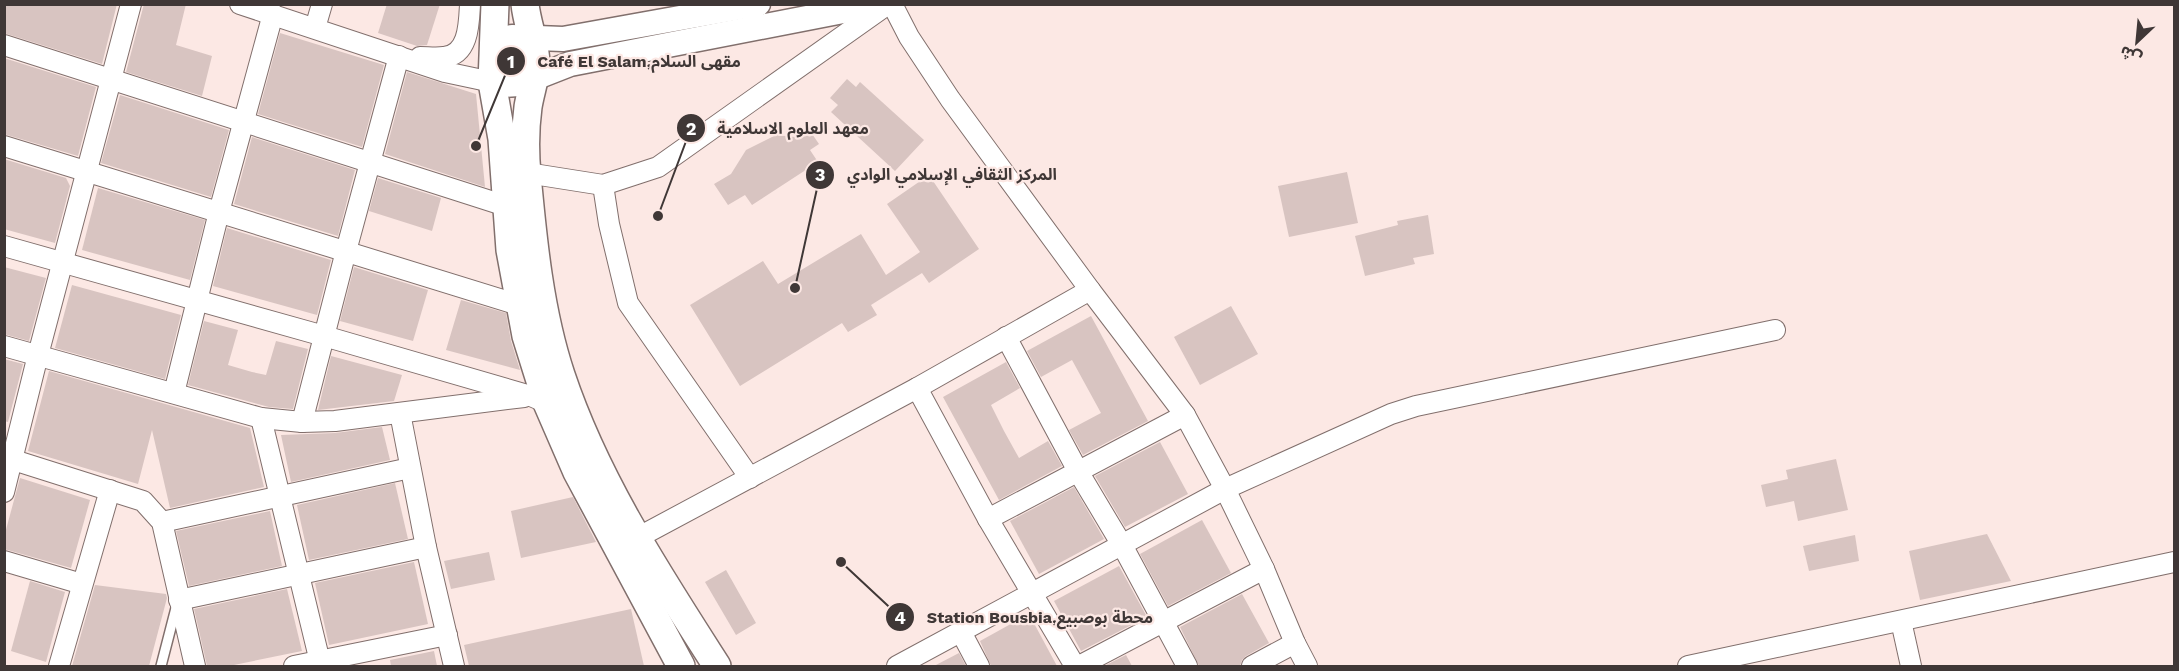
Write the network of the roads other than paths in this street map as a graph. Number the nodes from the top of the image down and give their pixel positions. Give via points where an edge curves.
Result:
1 (131, 4) edge
2 (240, 4) edge
3 (322, 4) edge
4 (470, 4) edge
5 (495, 4) edge
6 (525, 4) edge
7 (758, 4) edge
8 (879, 4) edge
9 (890, 4) edge
10 (273, 14) junction
11 (315, 28) junction
12 (532, 39) junction
13 (493, 41) junction
14 (4, 45) edge
15 (399, 56) junction
16 (534, 77) junction
17 (111, 80) junction
18 (492, 82) junction
19 (244, 122) junction
20 (4, 146) edge
21 (370, 163) junction
22 (87, 172) junction
23 (527, 173) junction
24 (603, 185) junction
25 (506, 206) junction
26 (219, 213) junction
27 (4, 246) edge
28 (346, 251) junction
29 (63, 262) junction
30 (1090, 290) junction
31 (198, 300) junction
32 (519, 305) junction
33 (1776, 330) dead end
34 (324, 336) junction
35 (1005, 337) junction
36 (4, 346) edge
37 (38, 355) junction
38 (917, 388) junction
39 (174, 393) junction
40 (539, 400) junction
41 (400, 413) junction
42 (1185, 415) junction
43 (261, 418) junction
44 (302, 422) junction
45 (9, 458) edge
46 (410, 468) junction
47 (1079, 473) junction
48 (750, 478) junction
49 (1225, 489) junction
50 (110, 490) junction
51 (4, 492) edge
52 (280, 496) junction
53 (988, 519) junction
54 (162, 522) junction
55 (637, 538) junction
56 (1122, 546) junction
57 (426, 547) junction
58 (4, 561) edge
59 (2175, 562) edge
60 (1264, 569) junction
61 (299, 574) junction
62 (82, 584) junction
63 (1032, 595) junction
64 (178, 600) junction
65 (1901, 621) junction
66 (1161, 622) junction
67 (961, 632) junction
68 (447, 635) junction
69 (1295, 643) junction
70 (320, 664) edge
71 (59, 666) edge
72 (161, 666) edge
73 (195, 666) edge
74 (294, 666) edge
75 (454, 666) edge
76 (681, 666) edge
77 (706, 666) edge
78 (717, 666) edge
79 (897, 666) edge
80 (979, 666) edge
81 (1077, 666) edge
82 (1186, 666) edge
83 (1252, 666) edge
84 (1307, 666) edge
85 (1688, 666) edge
86 (1911, 666) edge

1 - 17 street
2 - 10 street
3 - 11 street
4 - 15 street via 468,34 456,54
5 - 13 main road
6 - 12 main road
7 - 12 street via 563,39
8 - 16 street via 587,60
9 - 24 street via 658,167
9 - 30 street via 950,99
10 - 11 street
10 - 19 street
11 - 15 street
12 - 13 street via 512,37
12 - 16 main road
13 - 18 main road
14 - 17 street
15 - 18 street via 445,72
15 - 21 street
16 - 18 street via 511,86
16 - 23 main road via 526,129
17 - 19 street
17 - 22 street
18 - 25 main road via 502,139
19 - 21 street
19 - 26 street
20 - 22 street
21 - 25 street
21 - 28 street
22 - 26 street
22 - 29 street
23 - 24 street
23 - 55 main road via 544,306 561,373 577,420
24 - 48 street via 628,303
25 - 32 main road
26 - 28 street
26 - 31 street
27 - 29 street
28 - 32 street
28 - 34 street
29 - 31 street
29 - 37 street
30 - 35 street
30 - 42 street
31 - 34 street
31 - 39 street
32 - 40 main road
33 - 49 street via 1416,406
34 - 40 street
34 - 44 street
35 - 38 street
35 - 47 street
36 - 37 street
37 - 39 street
37 - 45 street
38 - 48 street
38 - 53 street
39 - 43 street
40 - 41 street
40 - 76 main road
41 - 44 street
41 - 46 street
42 - 47 street
42 - 49 street
43 - 44 street
43 - 52 street
45 - 50 street
45 - 51 street
46 - 52 street
46 - 57 street
47 - 53 street
47 - 56 street
48 - 55 street
49 - 56 street
49 - 60 street
50 - 54 street via 143,501
50 - 62 street
52 - 54 street
52 - 61 street
53 - 63 street
54 - 64 street
55 - 78 main road
56 - 63 street
56 - 66 street
57 - 61 street
57 - 68 street
58 - 62 street
59 - 65 street
60 - 66 street
60 - 69 street
61 - 64 street
61 - 70 street
62 - 71 street
63 - 67 street
63 - 81 street
64 - 72 lane
64 - 73 street
65 - 85 street
65 - 86 street
66 - 81 street
66 - 82 street
67 - 79 street
67 - 80 street
68 - 70 street
68 - 75 street
69 - 83 street
69 - 84 street
70 - 74 street
77 - 78 main road

